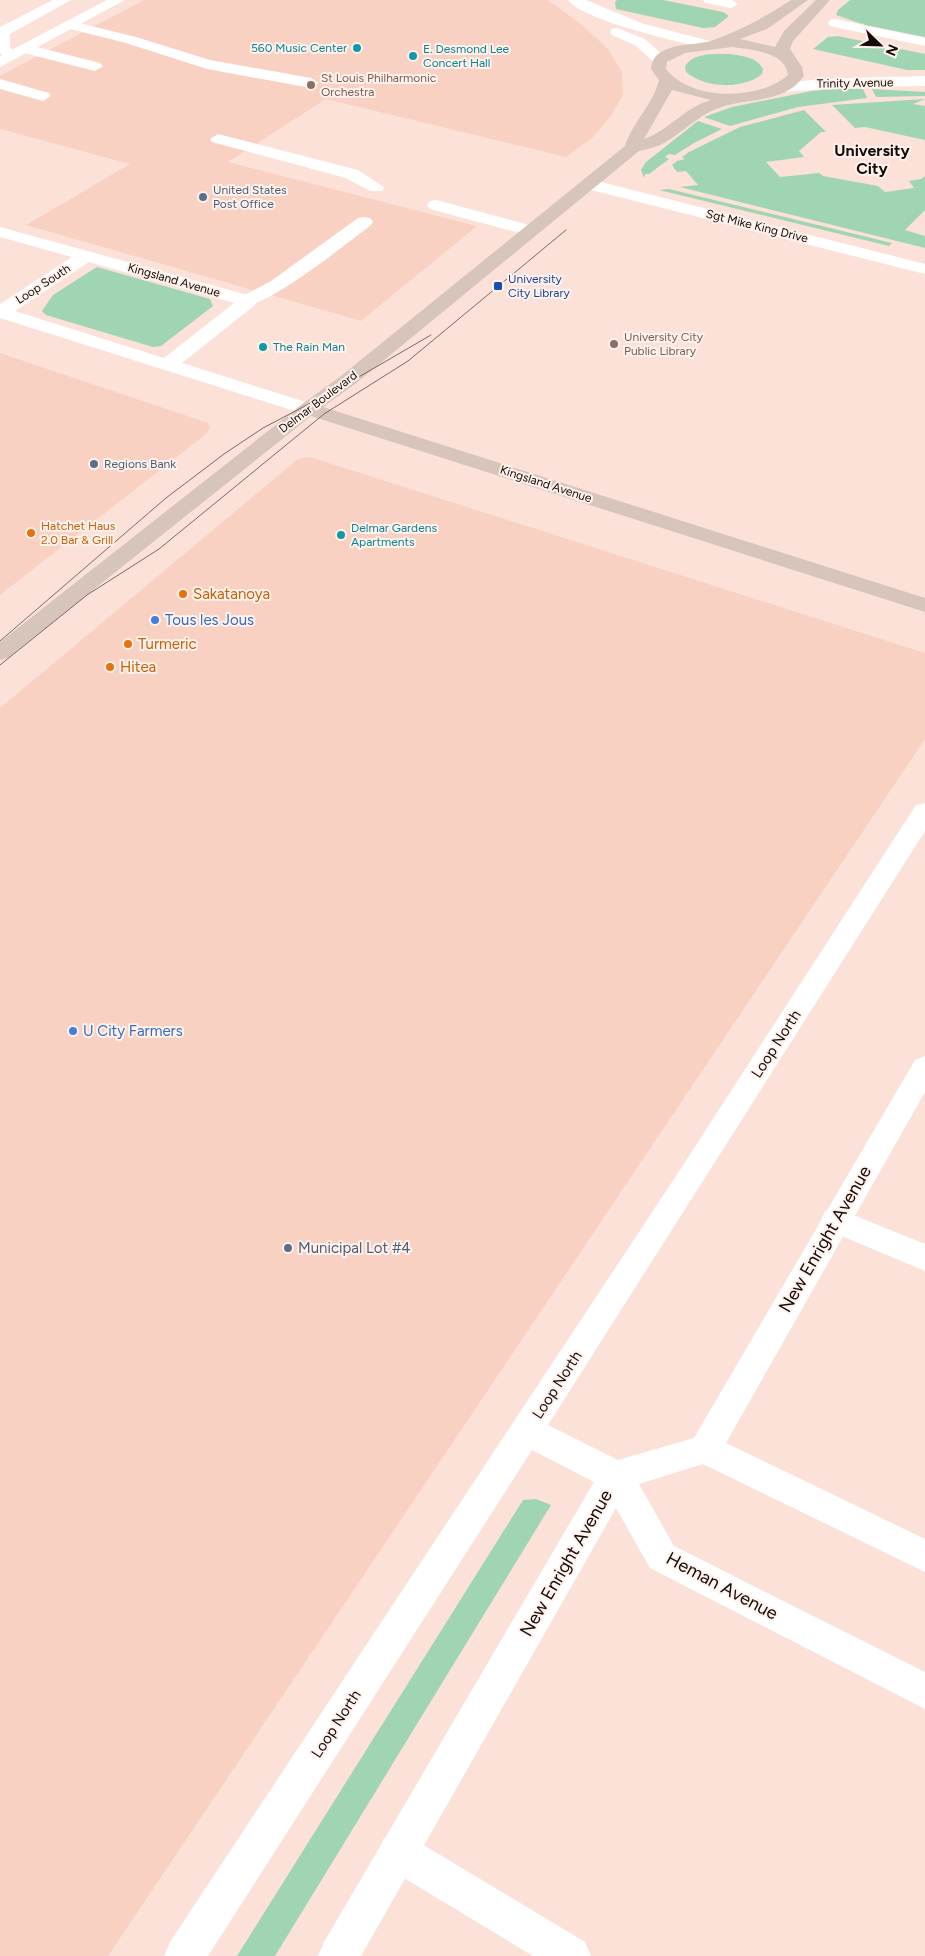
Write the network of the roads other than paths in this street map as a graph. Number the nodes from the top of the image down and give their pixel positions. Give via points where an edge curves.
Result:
1 (64, 0) edge
2 (118, 0) edge
3 (575, 0) edge
4 (710, 0) edge
5 (801, 0) edge
6 (824, 0) edge
7 (731, 4) dead end
8 (598, 14) junction
9 (835, 23) dead end
10 (71, 25) junction
11 (1, 32) edge
12 (40, 41) junction
13 (925, 42) edge
14 (710, 43) junction
15 (12, 56) edge
16 (660, 61) junction
17 (790, 61) junction
18 (95, 66) dead end
19 (810, 66) dead end
20 (828, 69) dead end
21 (666, 80) junction
22 (925, 81) edge
23 (311, 83) dead end
24 (0, 84) edge
25 (784, 87) junction
26 (43, 96) dead end
27 (744, 97) junction
28 (218, 139) dead end
29 (632, 148) junction
30 (589, 184) junction
31 (376, 187) dead end
32 (436, 205) dead end
33 (364, 222) dead end
34 (531, 231) junction
35 (0, 232) edge
36 (86, 256) junction
37 (925, 269) edge
38 (248, 301) junction
39 (0, 312) edge
40 (167, 364) junction
41 (308, 409) junction
42 (925, 605) edge
43 (0, 653) edge
44 (925, 811) edge
45 (925, 1067) edge
46 (836, 1220) junction
47 (925, 1258) edge
48 (527, 1431) junction
49 (705, 1449) junction
50 (616, 1476) junction
51 (925, 1556) edge
52 (925, 1691) edge
53 (398, 1852) junction
54 (184, 1956) edge
55 (338, 1956) edge
56 (572, 1956) edge

1 - 11 street
2 - 10 street
3 - 8 street
4 - 7 street
5 - 14 main road via 757,28
6 - 17 main road via 785,38 782,49
8 - 14 street via 655,32
8 - 16 street via 612,29 640,42
9 - 13 street
10 - 12 street
10 - 23 street via 207,64
11 - 12 street
11 - 15 street via 3,48
12 - 15 street
14 - 16 main road via 680,49
14 - 17 main road via 763,48
15 - 18 street
16 - 21 main road via 659,68
17 - 19 street, Trinity Avenue
17 - 25 main road via 796,76
20 - 22 street, Trinity Avenue
21 - 27 main road via 683,89 707,95
21 - 29 main road, Delmar Boulevard via 662,101 635,136
22 - 25 street, Trinity Avenue
24 - 26 street
25 - 27 main road
27 - 29 main road, Delmar Boulevard via 711,105 658,140
28 - 31 street via 352,174
29 - 30 main road, Delmar Boulevard
30 - 34 main road, Delmar Boulevard
30 - 37 street, Sgt Mike King Drive
32 - 34 street
33 - 38 street via 277,285
34 - 41 main road, Delmar Boulevard
35 - 36 street, Kingsland Avenue
36 - 38 street, Kingsland Avenue
36 - 39 street, Loop South
38 - 40 street, Kingsland Avenue
39 - 40 street, Kingsland Avenue
40 - 41 street, Kingsland Avenue
41 - 42 main road, Kingsland Avenue
41 - 43 main road, Delmar Boulevard
44 - 48 street, Loop North
45 - 46 street, New Enright Avenue
46 - 47 street
46 - 49 street, New Enright Avenue
48 - 50 street
48 - 54 street, Loop North
49 - 50 street, New Enright Avenue
49 - 51 street
50 - 52 street, Heman Avenue via 662,1557
50 - 53 street, New Enright Avenue
53 - 55 street, New Enright Avenue
53 - 56 street

